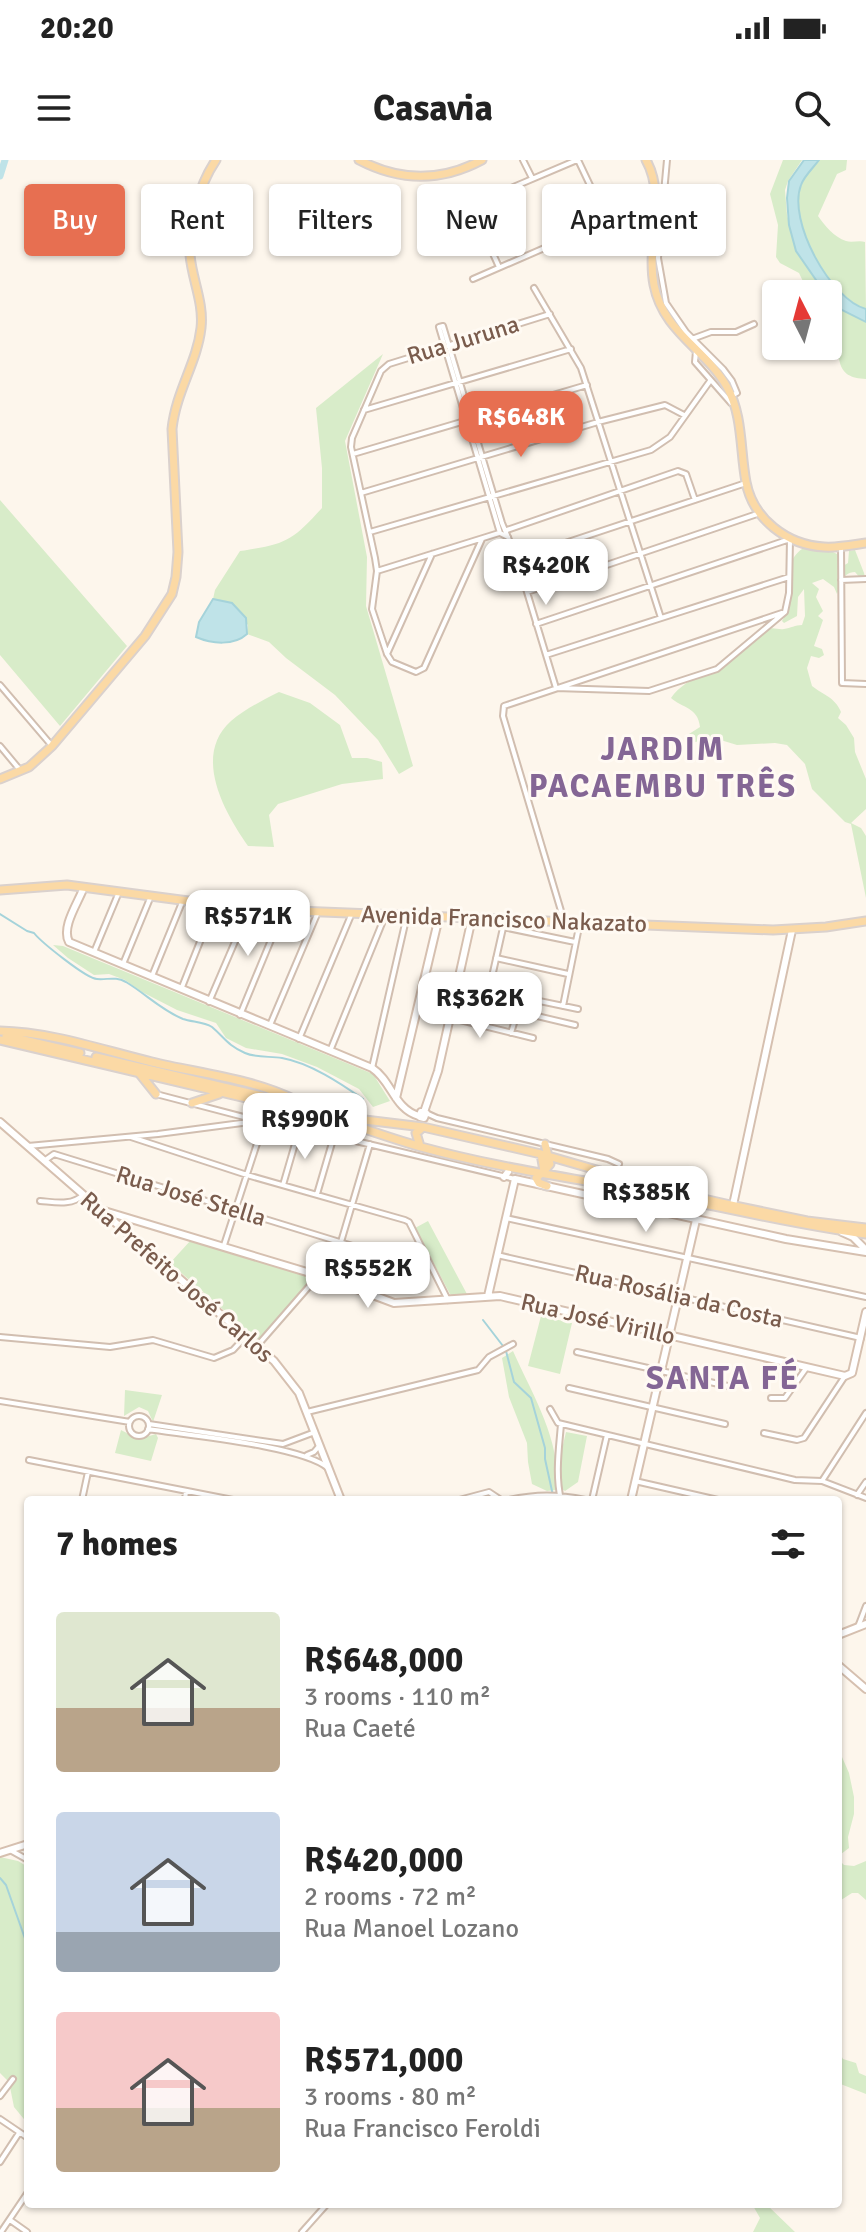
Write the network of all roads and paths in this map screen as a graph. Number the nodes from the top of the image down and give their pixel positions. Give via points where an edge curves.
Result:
1 (216, 160) edge
2 (482, 160) edge
3 (523, 160) edge
4 (577, 160) edge
5 (646, 160) edge
6 (667, 160) edge
7 (364, 161) edge
8 (532, 178) junction
9 (518, 184) edge
10 (589, 184) edge
11 (654, 184) edge
12 (664, 184) edge
13 (542, 249) edge
14 (494, 256) edge
15 (652, 256) edge
16 (658, 256) edge
17 (499, 267) junction
18 (473, 279) dead end
19 (534, 288) dead end
20 (550, 314) junction
21 (754, 324) dead end
22 (692, 339) junction
23 (446, 345) junction
24 (571, 349) junction
25 (696, 351) junction
26 (710, 381) junction
27 (458, 382) junction
28 (587, 385) junction
29 (731, 396) junction
30 (364, 410) junction
31 (737, 413) junction
32 (684, 415) junction
33 (469, 420) junction
34 (598, 422) junction
35 (353, 454) junction
36 (480, 457) junction
37 (610, 462) junction
38 (746, 483) junction
39 (619, 490) junction
40 (361, 493) junction
41 (491, 496) junction
42 (695, 500) junction
43 (760, 513) junction
44 (630, 522) junction
45 (370, 532) junction
46 (503, 532) junction
47 (482, 539) junction
48 (790, 539) junction
49 (866, 543) edge
50 (841, 546) junction
51 (432, 554) junction
52 (640, 554) junction
53 (517, 559) junction
54 (377, 571) junction
55 (789, 577) junction
56 (866, 579) edge
57 (841, 580) junction
58 (650, 587) junction
59 (527, 592) junction
60 (785, 612) junction
61 (661, 618) junction
62 (536, 624) junction
63 (748, 624) junction
64 (755, 636) junction
65 (387, 654) junction
66 (546, 655) junction
67 (866, 684) edge
68 (0, 685) edge
69 (556, 688) junction
70 (0, 746) edge
71 (52, 746) junction
72 (21, 772) junction
73 (0, 779) edge
74 (84, 887) junction
75 (0, 890) edge
76 (119, 892) junction
77 (151, 896) junction
78 (183, 900) junction
79 (215, 904) junction
80 (249, 909) junction
81 (283, 911) junction
82 (318, 912) junction
83 (352, 913) junction
84 (385, 914) junction
85 (407, 915) junction
86 (439, 917) junction
87 (472, 918) junction
88 (564, 921) junction
89 (866, 921) edge
90 (580, 922) junction
91 (504, 923) junction
92 (792, 930) junction
93 (575, 942) junction
94 (94, 953) junction
95 (496, 958) junction
96 (123, 965) junction
97 (569, 974) junction
98 (151, 977) junction
99 (457, 984) junction
100 (181, 990) junction
101 (489, 990) junction
102 (519, 996) junction
103 (461, 998) dead end
104 (209, 1002) junction
105 (563, 1006) junction
106 (578, 1009) dead end
107 (515, 1011) junction
108 (240, 1015) junction
109 (456, 1019) dead end
110 (575, 1025) dead end
111 (269, 1027) junction
112 (511, 1033) junction
113 (0, 1035) edge
114 (533, 1038) dead end
115 (299, 1039) junction
116 (330, 1051) junction
117 (372, 1068) junction
118 (138, 1072) junction
119 (156, 1094) joint
120 (225, 1094) junction
121 (396, 1098) junction
122 (192, 1103) junction
123 (230, 1113) junction
124 (409, 1113) junction
125 (423, 1114) junction
126 (261, 1121) junction
127 (0, 1122) edge
128 (391, 1124) junction
129 (231, 1126) junction
130 (423, 1127) junction
131 (368, 1128) junction
132 (299, 1129) junction
133 (158, 1134) junction
134 (131, 1137) junction
135 (337, 1137) junction
136 (57, 1143) junction
137 (370, 1144) junction
138 (545, 1144) junction
139 (158, 1145) junction
140 (28, 1146) junction
141 (420, 1146) junction
142 (54, 1154) junction
143 (545, 1156) junction
144 (44, 1161) junction
145 (619, 1164) dead end
146 (500, 1165) junction
147 (526, 1171) junction
148 (543, 1172) junction
149 (247, 1175) junction
150 (506, 1175) junction
151 (515, 1179) junction
152 (283, 1185) junction
153 (547, 1186) junction
154 (317, 1194) junction
155 (83, 1195) junction
156 (40, 1201) dead end
157 (352, 1204) junction
158 (733, 1205) junction
159 (234, 1210) junction
160 (115, 1217) junction
161 (506, 1218) junction
162 (696, 1220) junction
163 (839, 1231) junction
164 (866, 1231) edge
165 (341, 1242) junction
166 (224, 1245) junction
167 (866, 1251) edge
168 (497, 1255) junction
169 (687, 1259) junction
170 (430, 1266) junction
171 (319, 1275) junction
172 (330, 1279) junction
173 (488, 1296) junction
174 (678, 1297) junction
175 (866, 1297) edge
176 (448, 1300) junction
177 (866, 1312) edge
178 (669, 1335) junction
179 (246, 1336) junction
180 (0, 1337) edge
181 (861, 1338) junction
182 (513, 1344) dead end
183 (257, 1346) junction
184 (577, 1352) dead end
185 (807, 1367) junction
186 (661, 1371) junction
187 (847, 1377) junction
188 (732, 1387) dead end
189 (569, 1388) dead end
190 (771, 1398) dead end
191 (0, 1401) edge
192 (653, 1407) junction
193 (550, 1409) dead end
194 (307, 1412) junction
195 (866, 1413) edge
196 (130, 1422) junction
197 (561, 1424) junction
198 (725, 1424) dead end
199 (148, 1427) junction
200 (315, 1432) junction
201 (764, 1433) dead end
202 (607, 1435) junction
203 (644, 1443) junction
204 (320, 1445) junction
205 (300, 1455) junction
206 (29, 1460) dead end
207 (328, 1468) junction
208 (88, 1472) junction
209 (635, 1481) junction
210 (822, 1481) junction
211 (866, 1482) edge
212 (186, 1491) junction
213 (857, 1495) junction
214 (83, 1496) edge
215 (185, 1496) edge
216 (212, 1496) edge
217 (339, 1496) edge
218 (474, 1496) edge
219 (495, 1496) edge
220 (528, 1496) edge
221 (548, 1496) edge
222 (558, 1496) edge
223 (593, 1496) edge
224 (632, 1496) edge
225 (701, 1496) edge
226 (866, 1498) edge
227 (866, 1606) edge
228 (866, 1624) edge
229 (858, 1627) junction
230 (842, 1633) edge
231 (842, 1668) edge
232 (866, 1689) edge
233 (24, 1845) edge
234 (10, 1850) junction
235 (0, 1853) edge
236 (24, 1857) edge
237 (13, 2079) dead end
238 (0, 2096) edge
239 (0, 2119) edge
240 (19, 2133) junction
241 (24, 2136) edge
242 (0, 2162) edge
243 (24, 2198) edge
244 (323, 2208) edge
245 (10, 2220) junction
246 (1, 2232) edge
247 (27, 2232) edge
248 (302, 2232) edge

1 - 71 main road via 197,205 191,240 202,325 172,429 176,577 167,603 145,636
2 - 7 main road via 419,177 393,175
3 - 8 street
4 - 8 street
4 - 10 street
5 - 11 main road
6 - 12 street
8 - 9 street
13 - 17 street
14 - 17 street
15 - 25 main road via 654,287 665,315
16 - 22 street via 666,303
17 - 18 street
19 - 20 street
20 - 23 street, Rua Juruna
20 - 24 street
21 - 22 street
22 - 29 street via 732,381 737,393
23 - 27 street
23 - 30 street, Rua Juruna via 389,364
24 - 27 street
24 - 28 street
25 - 26 street via 695,362
25 - 29 main road
26 - 31 street
26 - 32 street
27 - 30 street
27 - 33 street
28 - 33 street
28 - 34 street
29 - 31 main road
30 - 35 street, Rua Juruna via 352,438
31 - 38 main road
32 - 34 street via 665,405
32 - 37 street via 663,444
33 - 35 street
33 - 36 street
34 - 36 street
34 - 37 street
35 - 40 street, Rua Juruna
36 - 40 street
36 - 41 street
37 - 39 street
37 - 41 street
38 - 42 street
38 - 43 main road
39 - 42 street via 678,471 686,474
39 - 44 street
39 - 46 street
40 - 45 street, Rua Juruna
41 - 45 street
41 - 46 street
42 - 44 street
43 - 48 main road
43 - 52 street
44 - 52 street
44 - 53 street
45 - 54 street, Rua Juruna
46 - 47 street
46 - 53 street
47 - 51 street
47 - 65 street via 424,668 416,672 392,662
48 - 50 main road
48 - 55 street
48 - 58 street
49 - 50 main road
50 - 57 street
51 - 54 street
51 - 65 street
52 - 58 street
52 - 59 street
53 - 59 street
54 - 65 street, Rua Juruna via 372,609
55 - 60 street
55 - 61 street
56 - 57 street
57 - 67 street via 842,684
58 - 61 street
58 - 62 street
59 - 62 street
60 - 63 street
60 - 64 street
61 - 66 street
62 - 66 street
63 - 64 street
63 - 69 street
64 - 69 street via 717,669 649,691
66 - 69 street
68 - 71 street
69 - 88 street via 504,706 503,716
70 - 72 street
71 - 72 main road
72 - 73 main road
74 - 75 main road, Avenida Francisco Nakazato
74 - 76 main road, Avenida Francisco Nakazato
74 - 94 street via 66,938
76 - 77 main road, Avenida Francisco Nakazato
76 - 94 street
77 - 78 main road, Avenida Francisco Nakazato
77 - 96 street
78 - 79 main road, Avenida Francisco Nakazato
78 - 98 street
79 - 80 main road, Avenida Francisco Nakazato
79 - 100 street
80 - 81 main road, Avenida Francisco Nakazato
80 - 104 street
81 - 82 main road, Avenida Francisco Nakazato
81 - 108 street
82 - 83 main road, Avenida Francisco Nakazato
82 - 111 street
83 - 84 main road, Avenida Francisco Nakazato
83 - 115 street
84 - 85 main road, Avenida Francisco Nakazato
84 - 116 street
85 - 86 main road, Avenida Francisco Nakazato
85 - 117 street
86 - 87 main road, Avenida Francisco Nakazato
86 - 121 street
87 - 91 main road, Avenida Francisco Nakazato
87 - 99 street
88 - 90 main road, Avenida Francisco Nakazato
88 - 91 main road, Avenida Francisco Nakazato
89 - 92 main road, Avenida Francisco Nakazato
90 - 92 main road, Avenida Francisco Nakazato
90 - 93 street
91 - 93 street
91 - 95 street
92 - 158 street
93 - 97 street
94 - 96 street
95 - 97 street
95 - 101 street
96 - 98 street
97 - 105 street
98 - 100 street
99 - 101 street
99 - 125 street
100 - 104 street
101 - 102 street
102 - 105 street
102 - 107 street
103 - 107 street
104 - 108 street
105 - 106 street
107 - 110 street
107 - 112 street
108 - 111 street
109 - 112 street
111 - 115 street
112 - 114 street
113 - 118 main road
113 - 128 main road via 71,1043
115 - 116 street
116 - 117 street
117 - 121 street
118 - 119 main road
118 - 120 main road
119 - 122 street
120 - 122 main road
120 - 131 main road
120 - 132 main road via 296,1117
121 - 124 street
122 - 123 street
123 - 126 street
123 - 129 street
124 - 125 street
124 - 128 street via 409,1120
125 - 138 street
126 - 129 street
126 - 132 street
126 - 149 street
127 - 140 street, Rua Prefeito José Carlos
128 - 130 main road
129 - 133 street
130 - 141 main road via 416,1133
130 - 143 main road
131 - 135 main road
131 - 141 main road
132 - 135 street
132 - 152 street
133 - 134 street
133 - 139 street
134 - 136 street
134 - 139 street
135 - 137 street
135 - 154 street
136 - 140 street
136 - 142 street
137 - 150 street
137 - 157 street
138 - 143 main road
138 - 145 street
139 - 149 street
140 - 144 street, Rua Prefeito José Carlos
141 - 146 main road
142 - 144 street
142 - 159 street, Rua José Stella
143 - 148 main road
143 - 158 main road
144 - 155 street, Rua Prefeito José Carlos
146 - 147 main road
146 - 150 street
147 - 148 main road
147 - 151 street
148 - 153 main road via 537,1181
148 - 163 main road
149 - 152 street
149 - 159 street
150 - 151 street
151 - 153 street
151 - 161 street
152 - 154 street
153 - 162 street
154 - 157 street
155 - 156 street via 68,1202
155 - 160 street, Rua Prefeito José Carlos
157 - 165 street
157 - 170 street via 409,1222
158 - 164 main road
159 - 165 street, Rua José Stella
159 - 166 street
160 - 166 street, Rua José Virillo
160 - 179 street, Rua Prefeito José Carlos
161 - 168 street
161 - 169 street
162 - 167 street
162 - 169 street
163 - 164 main road
163 - 167 street
165 - 170 street, Rua José Stella
165 - 172 street
166 - 171 street, Rua José Virillo
168 - 173 street
168 - 174 street, Rua Rosália da Costa
169 - 174 street
169 - 175 street
170 - 176 street
171 - 172 street, Rua José Virillo
171 - 183 street
172 - 176 street, Rua José Virillo via 394,1303
173 - 176 street, Rua José Virillo
173 - 178 street, Rua José Virillo
174 - 178 street
174 - 181 street, Rua Rosália da Costa
177 - 181 street
178 - 185 street, Rua José Virillo
178 - 186 street
179 - 180 street via 233,1350 214,1358 153,1340 110,1347
179 - 183 street, Rua Prefeito José Carlos
181 - 187 street
182 - 194 street via 478,1370
183 - 194 street, Rua Prefeito José Carlos via 299,1393
184 - 186 street
185 - 187 street, Rua José Virillo
185 - 190 street via 785,1398
186 - 188 street
186 - 192 street
187 - 201 street via 804,1438
189 - 192 street
191 - 196 street
192 - 198 street
192 - 203 street
193 - 197 street
194 - 200 street, Rua Prefeito José Carlos
195 - 210 street
196 - 199 street via 140,1416
196 - 199 street via 135,1434 144,1434
197 - 202 street
197 - 222 street
199 - 200 street via 283,1444
199 - 205 street
200 - 204 street, Rua Prefeito José Carlos
202 - 203 street
202 - 223 street
203 - 209 street
203 - 210 street via 795,1480
204 - 205 street
204 - 207 street, Rua Prefeito José Carlos
205 - 207 street
206 - 208 street
207 - 217 street, Rua Prefeito José Carlos
208 - 212 street
208 - 214 street
209 - 224 street
209 - 225 street
210 - 213 street
211 - 213 street
212 - 215 street
212 - 216 street
213 - 226 street
218 - 219 street
220 - 221 street
227 - 229 street
228 - 229 street
229 - 230 street
231 - 232 street
233 - 234 street
234 - 235 street
234 - 236 street
237 - 238 street
239 - 240 street
240 - 241 street
240 - 242 street
243 - 245 street
244 - 248 street
245 - 246 street
245 - 247 street

